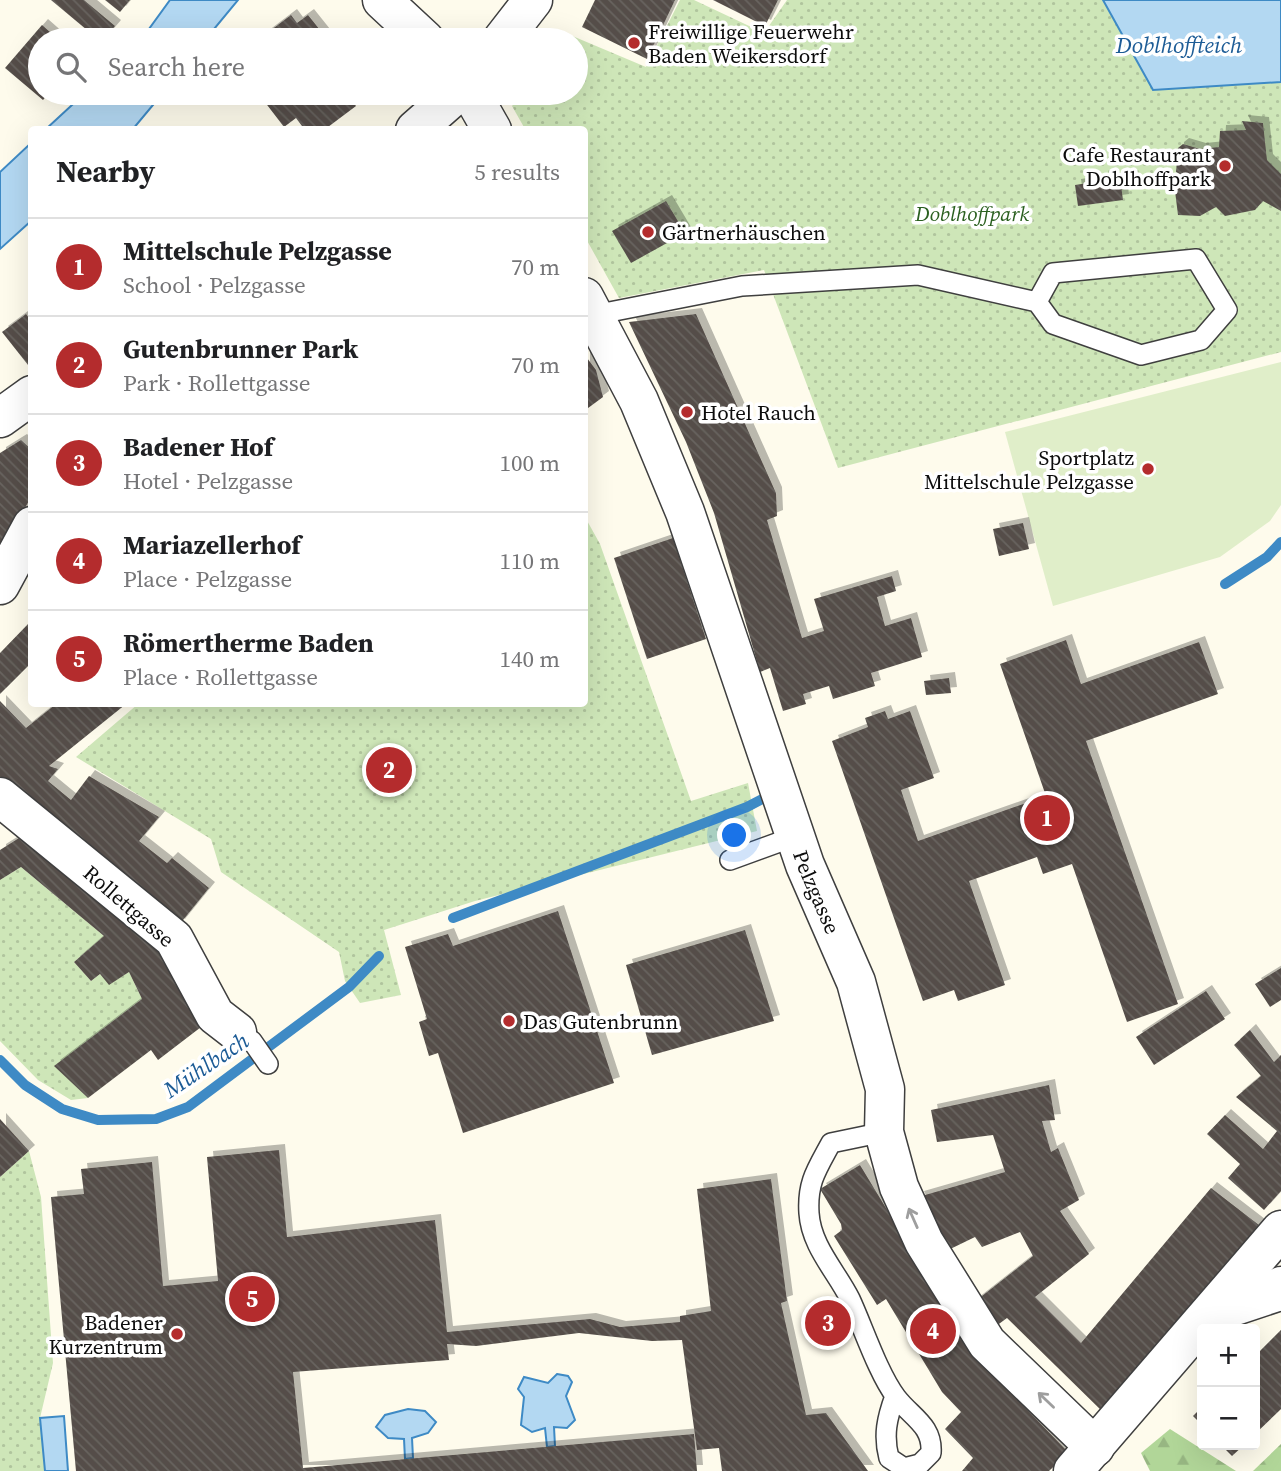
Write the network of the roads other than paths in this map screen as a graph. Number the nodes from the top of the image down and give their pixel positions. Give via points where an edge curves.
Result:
1 (382, 0) edge
2 (533, 0) edge
3 (412, 28) edge
4 (511, 28) edge
5 (443, 105) edge
6 (478, 105) edge
7 (420, 126) edge
8 (490, 126) edge
9 (1037, 302) junction
10 (589, 306) edge
11 (28, 533) edge
12 (0, 585) edge
13 (0, 797) edge
14 (796, 836) junction
15 (730, 860) dead end
16 (245, 1037) joint
17 (268, 1064) dead end
18 (884, 1132) junction
19 (1281, 1230) edge
20 (1281, 1286) edge
21 (1211, 1314) junction
22 (895, 1396) dead end
23 (1084, 1459) edge

1 - 3 street
2 - 4 street
5 - 7 street
6 - 8 street
9 - 9 lane via 1053,274 1196,259 1227,310 1201,340 1141,355 1053,324
9 - 10 lane via 918,275 742,286
10 - 14 street, Pelzgasse via 639,401 685,512
11 - 12 street
13 - 16 street, Rollettgasse via 174,939 215,1015
14 - 15 lane
14 - 18 street, Pelzgasse via 856,982 885,1089
16 - 17 lane
18 - 22 lane via 831,1143 809,1182 809,1215 818,1247 848,1295
23 -> 18 street, Pelzgasse via 987,1343 924,1242 899,1187
19 - 21 street
20 - 21 street via 1274,1293
21 - 23 street

